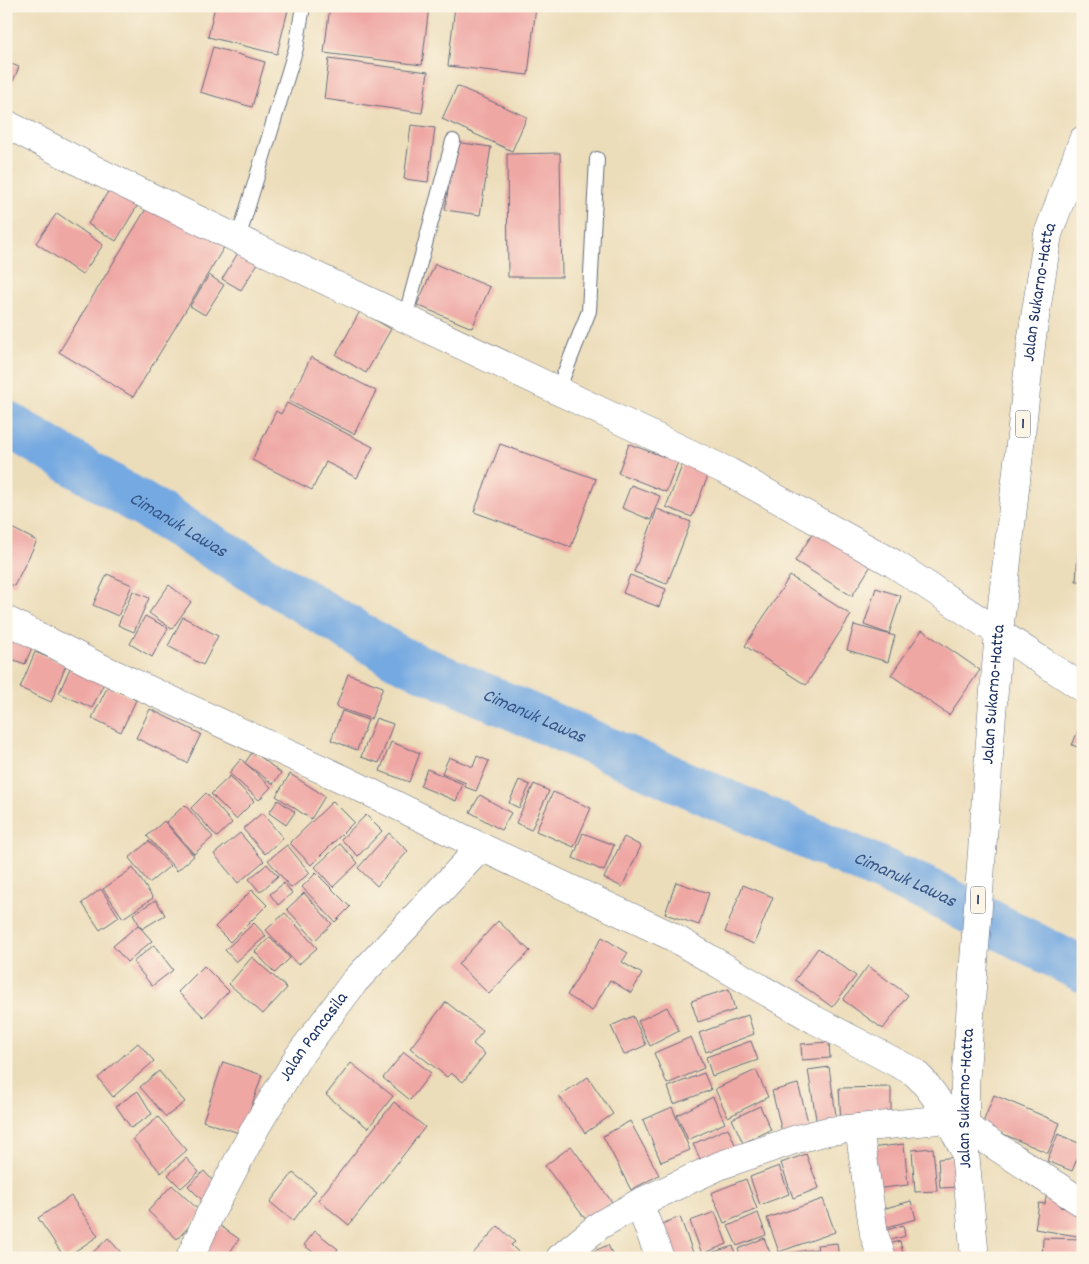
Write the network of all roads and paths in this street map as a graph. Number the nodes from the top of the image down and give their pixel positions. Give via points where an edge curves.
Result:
1 (303, 6) edge
2 (6, 124) edge
3 (1083, 140) edge
4 (453, 141) dead end
5 (596, 159) dead end
6 (238, 239) junction
7 (405, 318) junction
8 (558, 390) junction
9 (6, 620) edge
10 (999, 632) junction
11 (1083, 688) edge
12 (481, 847) junction
13 (859, 1128) junction
14 (959, 1132) junction
15 (639, 1203) junction
16 (1083, 1203) edge
17 (190, 1258) edge
18 (560, 1258) edge
19 (660, 1258) edge
20 (882, 1258) edge
21 (975, 1258) edge

1 - 6 lane via 296,48
2 - 6 main road
3 - 10 main road, Jalan Sukarno-Hatta / 1 via 1048,234 1032,337
4 - 7 lane
5 - 8 lane via 589,311
6 - 7 main road
7 - 8 main road
8 - 10 main road via 729,472 893,562
9 - 12 main road
10 - 11 main road
10 - 14 main road, Jalan Sukarno-Hatta / 1
12 - 14 main road via 669,934 815,1020 914,1072 927,1084
12 - 17 main road, Jalan Pancasila via 354,982 298,1057 257,1125
13 - 14 main road
13 - 15 main road via 828,1131 788,1142 721,1165
13 - 20 main road via 874,1234
14 - 16 main road
14 - 21 main road, Jalan Sukarno-Hatta / 1
15 - 18 main road via 600,1226
15 - 19 main road

